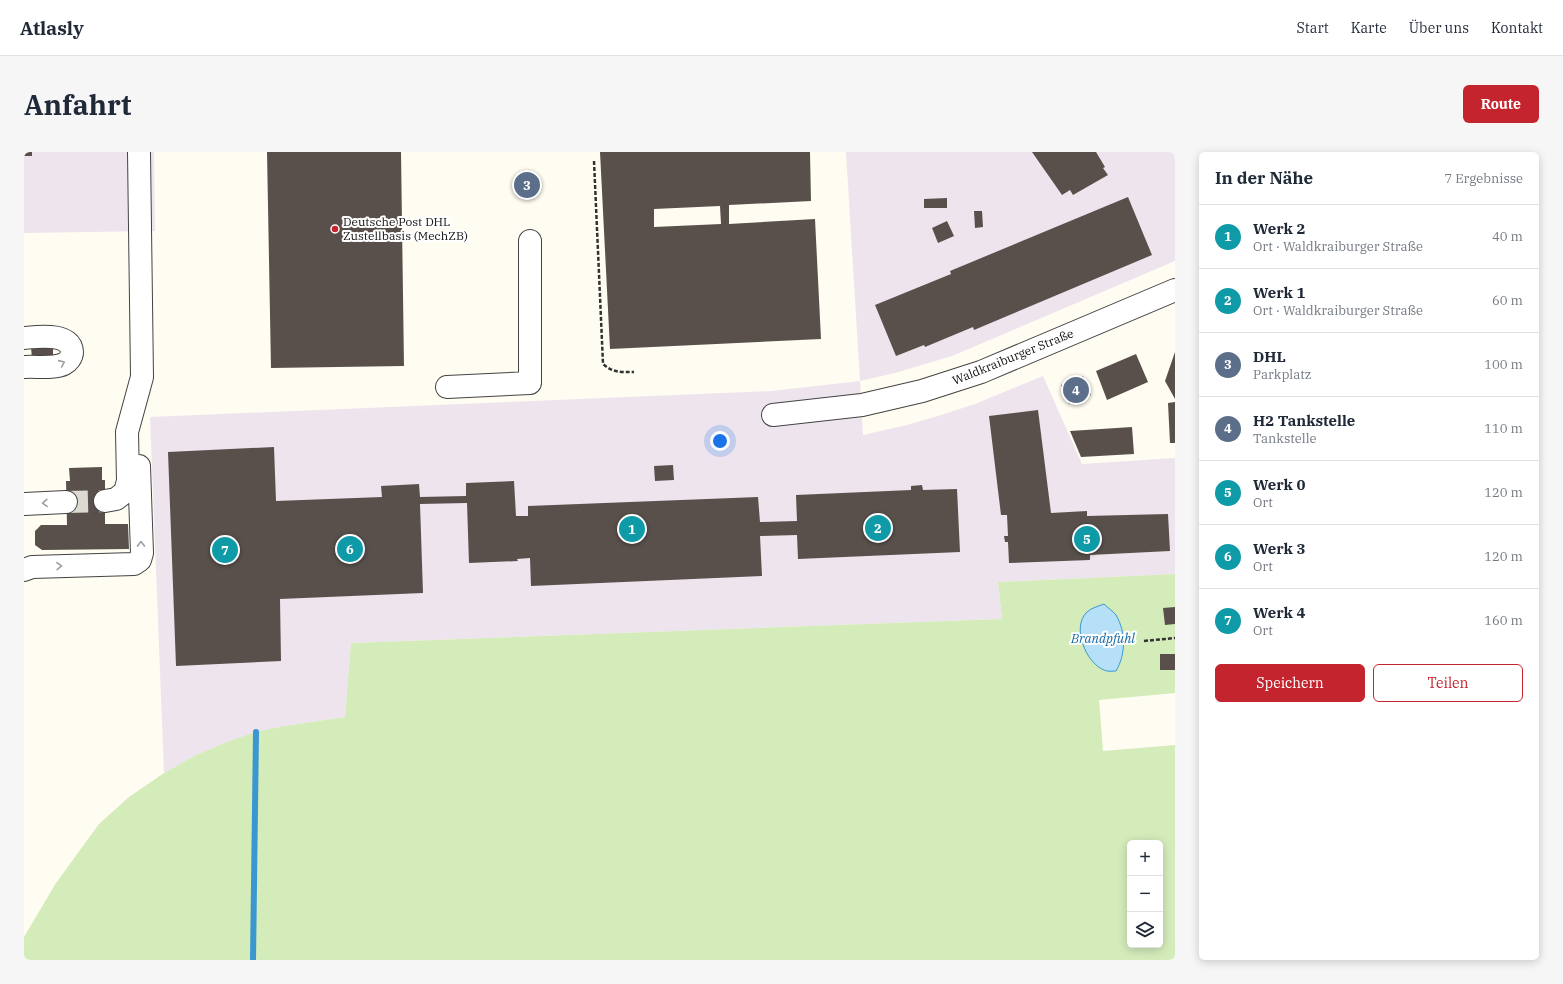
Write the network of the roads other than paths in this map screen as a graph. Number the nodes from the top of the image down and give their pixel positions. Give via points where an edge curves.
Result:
1 (139, 152) edge
2 (530, 241) dead end
3 (1175, 290) edge
4 (24, 338) edge
5 (24, 367) edge
6 (447, 387) dead end
7 (773, 415) dead end
8 (132, 416) junction
9 (105, 501) tunnel mouth
10 (66, 502) tunnel mouth
11 (24, 504) edge
12 (27, 567) edge

1 - 8 street via 142,377
2 - 6 street via 530,383
3 - 7 street, Waldkraiburger Straße via 981,372 922,392 862,405
5 -> 4 street via 65,364 72,352 70,344 58,337
8 - 9 street via 127,432 128,481 125,492 116,499
12 -> 8 street via 134,564 140,560 142,553 138,431
10 -> 11 street

